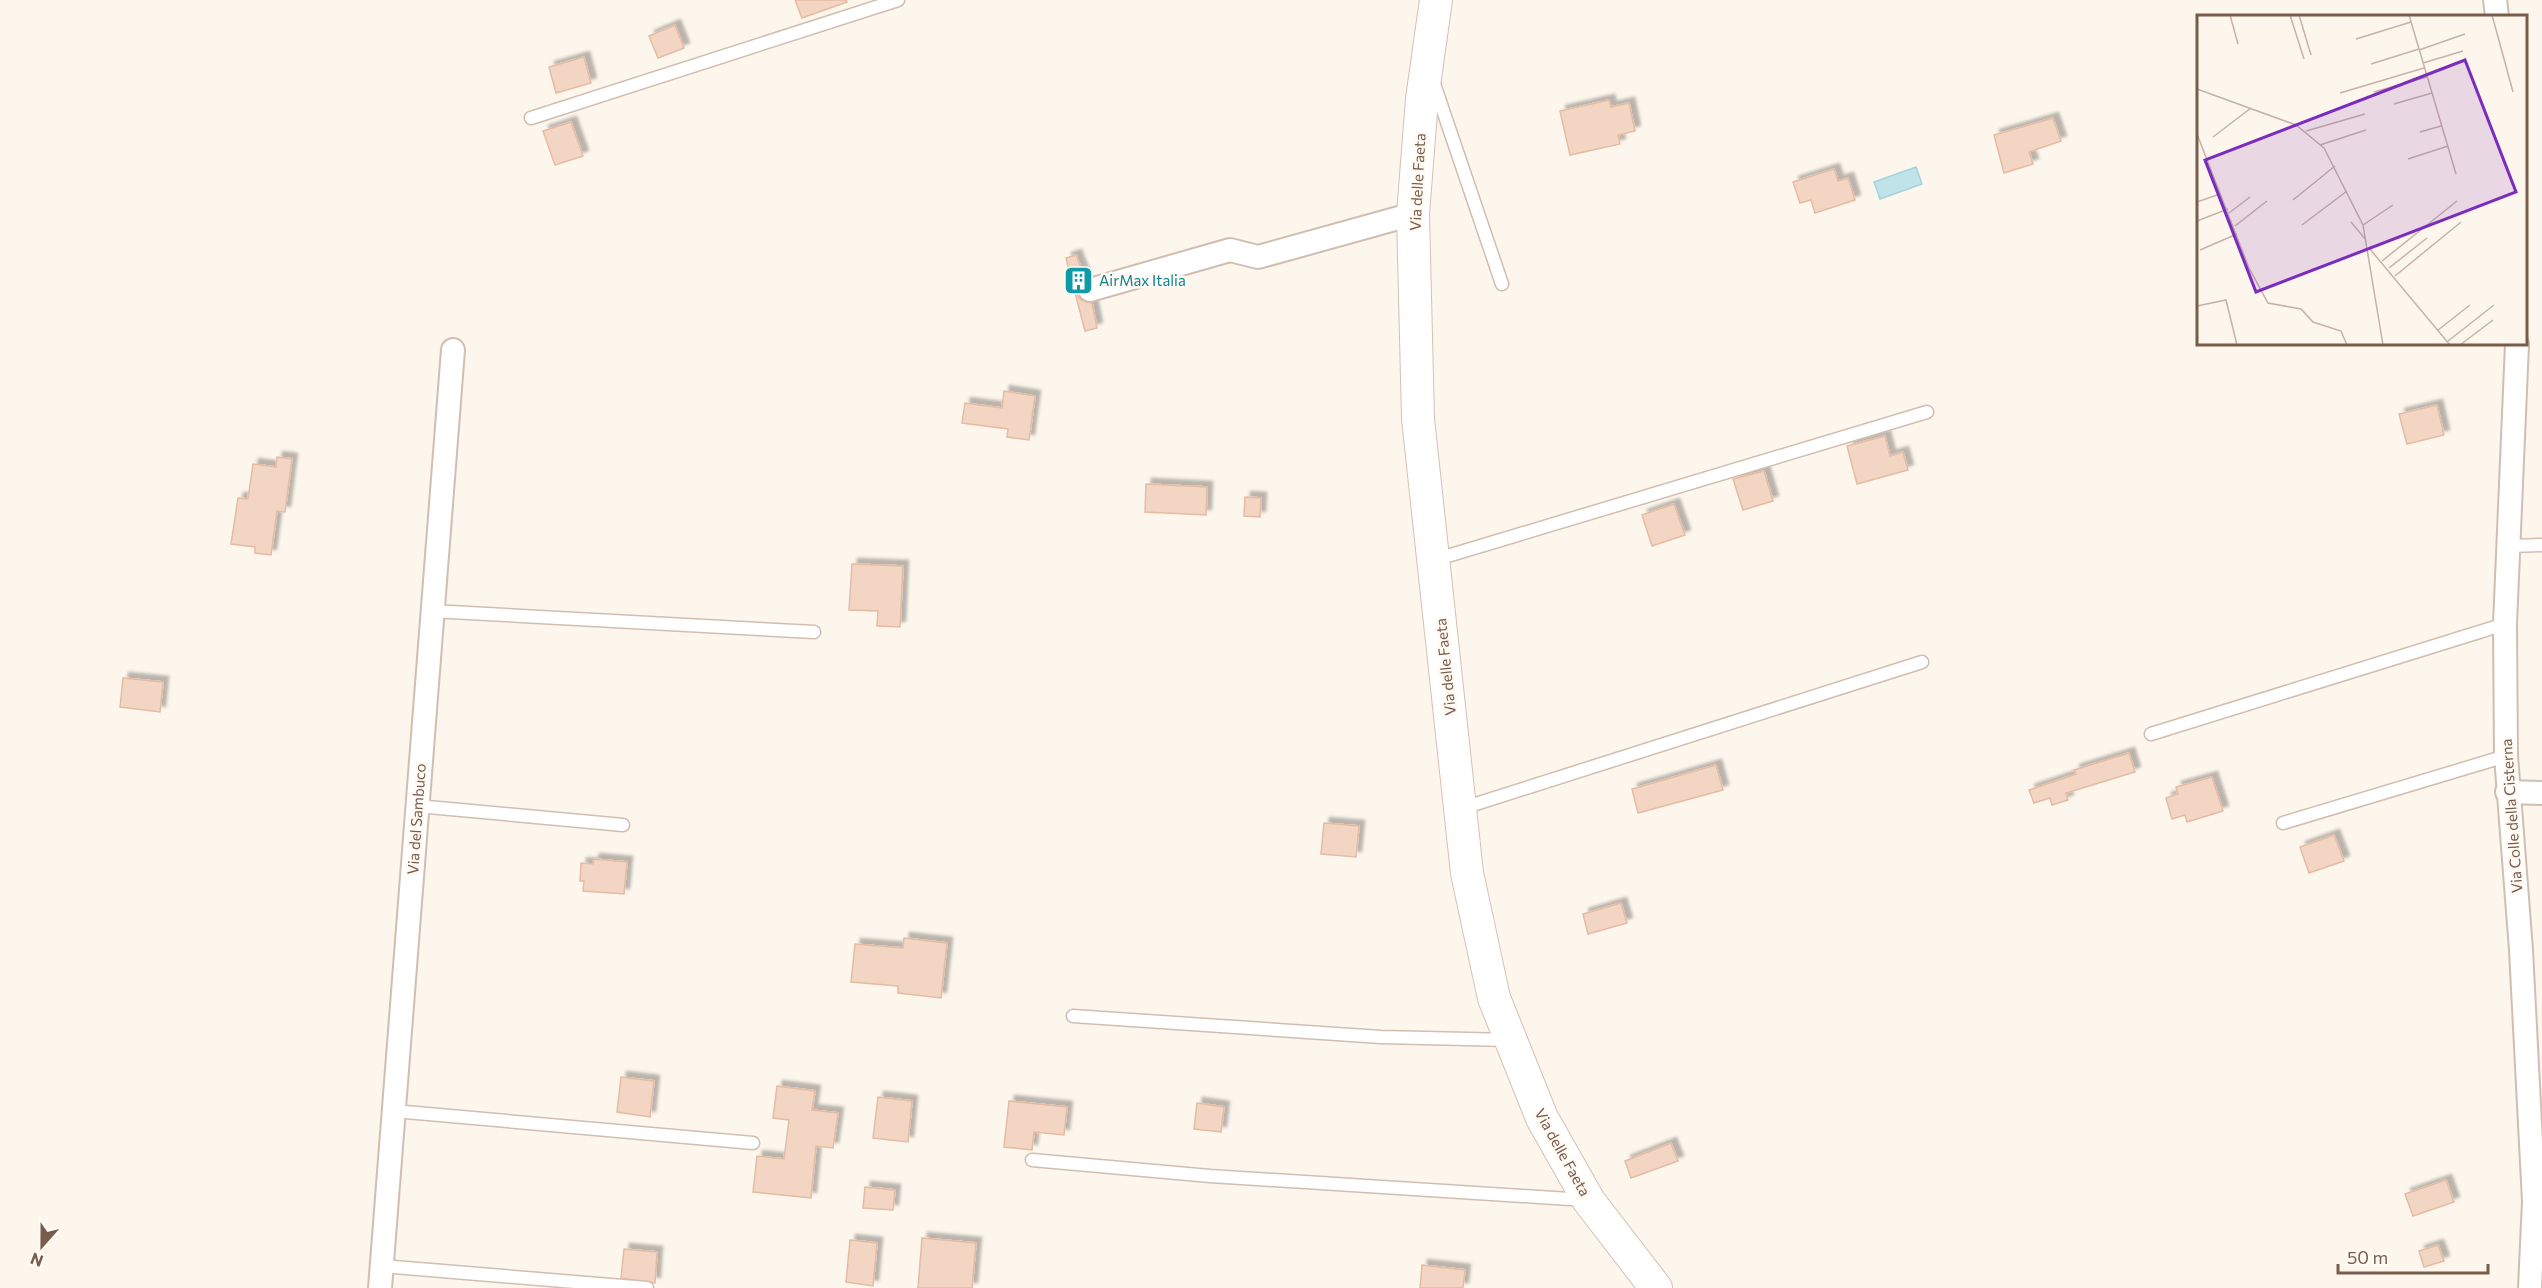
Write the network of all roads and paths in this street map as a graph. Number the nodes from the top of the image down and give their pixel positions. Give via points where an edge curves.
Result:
1 (898, 0) edge
2 (1436, 0) edge
3 (2495, 0) edge
4 (2497, 15) edge
5 (1427, 62) junction
6 (531, 118) dead end
7 (1413, 214) junction
8 (1502, 284) dead end
9 (1089, 291) dead end
10 (2517, 345) edge
11 (453, 350) dead end
12 (1927, 412) dead end
13 (2542, 545) edge
14 (2509, 546) junction
15 (1433, 560) junction
16 (432, 611) junction
17 (2505, 624) junction
18 (814, 632) dead end
19 (1922, 662) dead end
20 (2151, 734) dead end
21 (2506, 756) junction
22 (2507, 792) junction
23 (2542, 792) edge
24 (417, 806) junction
25 (1460, 809) junction
26 (2283, 823) dead end
27 (623, 825) dead end
28 (2531, 950) edge
29 (1073, 1016) dead end
30 (1511, 1040) junction
31 (394, 1111) junction
32 (753, 1143) dead end
33 (1032, 1160) dead end
34 (1589, 1201) junction
35 (381, 1277) edge
36 (646, 1288) edge
37 (1656, 1288) edge
38 (2530, 1288) edge

1 - 6 lane
2 - 5 street, Via delle Faeta
3 - 4 street
5 - 7 street, Via delle Faeta
5 - 8 lane
7 - 9 street via 1258,257 1230,250
7 - 15 street, Via delle Faeta via 1418,419
10 - 14 street, Via Colle della Cisterna
11 - 16 street, Via del Sambuco
12 - 15 lane
13 - 14 lane
14 - 17 street, Via Colle della Cisterna
15 - 25 street, Via delle Faeta
16 - 18 lane
16 - 24 street, Via del Sambuco
17 - 20 lane
17 - 21 street, Via Colle della Cisterna
19 - 25 lane
21 - 22 street, Via Colle della Cisterna
21 - 26 lane
22 - 23 street
22 - 28 street, Via Colle della Cisterna
24 - 27 lane
24 - 31 street, Via del Sambuco
25 - 30 street, Via delle Faeta via 1467,873 1492,986
28 - 38 street, Via Colle della Cisterna via 2534,1201
29 - 30 lane via 1381,1037
30 - 34 street, Via delle Faeta via 1542,1118
31 - 32 lane
31 - 35 street, Via del Sambuco
33 - 34 lane
34 - 37 street, Via delle Faeta
35 - 36 lane

